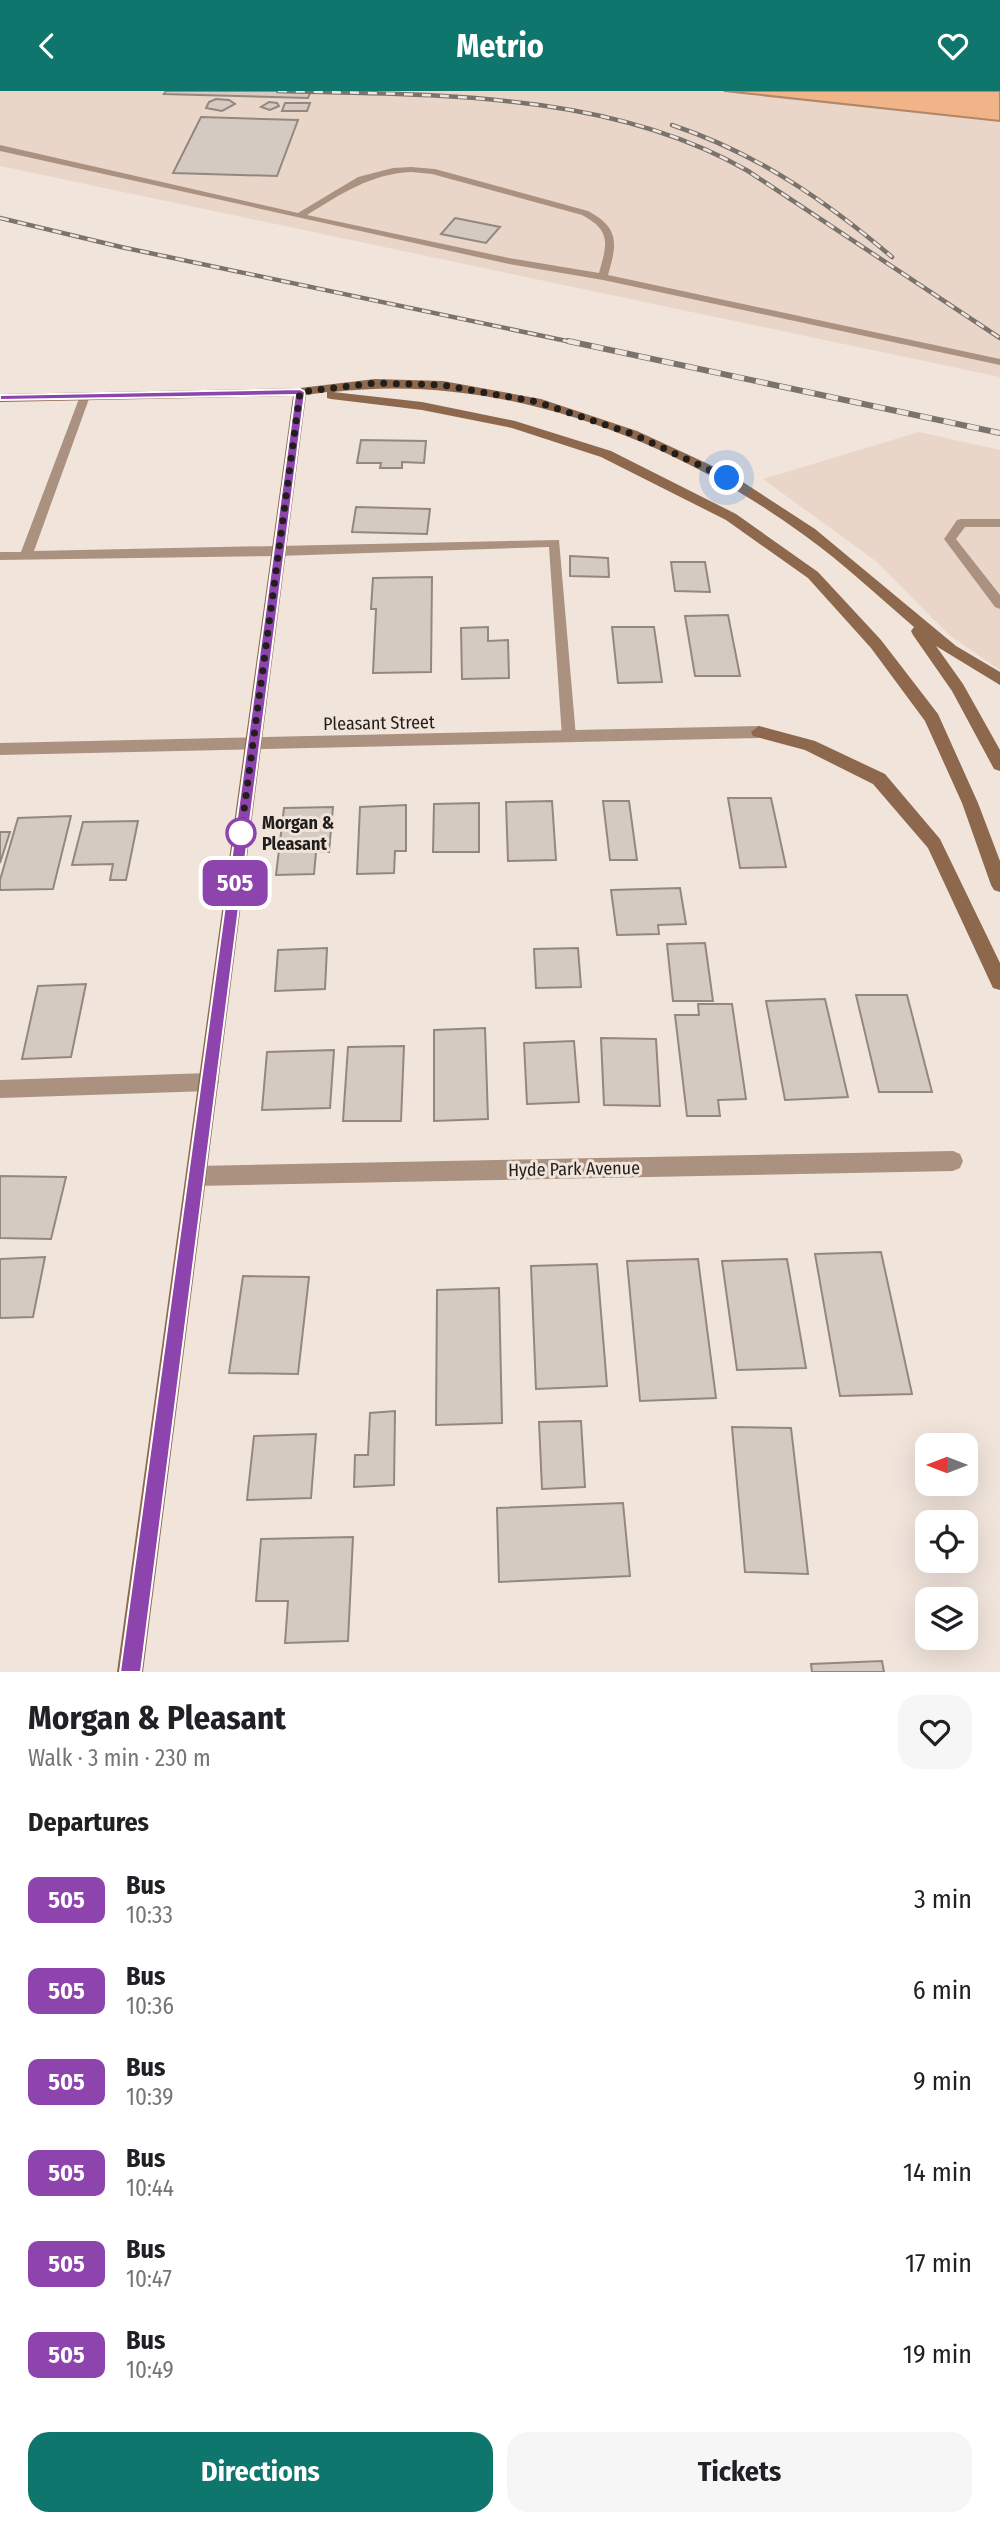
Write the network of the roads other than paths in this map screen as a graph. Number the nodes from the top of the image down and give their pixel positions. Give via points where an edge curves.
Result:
1 (0, 148) edge
2 (299, 216) junction
3 (603, 277) junction
4 (1000, 362) edge
5 (300, 392) junction
6 (85, 396) junction
7 (0, 398) edge
8 (1000, 523) edge
9 (278, 552) junction
10 (26, 555) junction
11 (0, 556) edge
12 (1000, 604) edge
13 (906, 614) junction
14 (1000, 679) edge
15 (569, 737) junction
16 (253, 745) junction
17 (0, 749) edge
18 (1000, 765) edge
19 (1000, 885) edge
20 (1000, 982) edge
21 (209, 1082) junction
22 (0, 1089) edge
23 (953, 1161) dead end
24 (196, 1176) junction
25 (130, 1672) edge

1 - 2 lane
2 - 3 lane
2 - 3 lane via 377,171 432,171 601,221 611,247
3 - 4 lane
5 - 6 street
5 - 9 street
5 - 13 street via 375,383 443,385 537,402 633,434 727,478 810,532
5 - 19 street via 422,406 515,425 606,454 732,517 813,575 876,644 932,717 971,803
6 - 7 street
6 - 10 lane
8 - 12 lane via 961,523 950,539
9 - 10 lane
9 - 15 lane via 555,543
9 - 16 street
10 - 11 lane
13 - 14 street via 950,650
13 - 18 street via 958,688
15 - 16 street, Pleasant Street
15 - 20 street, Pleasant Street via 759,732 810,745 879,779 934,844
16 - 17 street, Pleasant Street
16 - 21 street
21 - 22 street
21 - 24 street
23 - 24 street, Hyde Park Avenue
24 - 25 street

